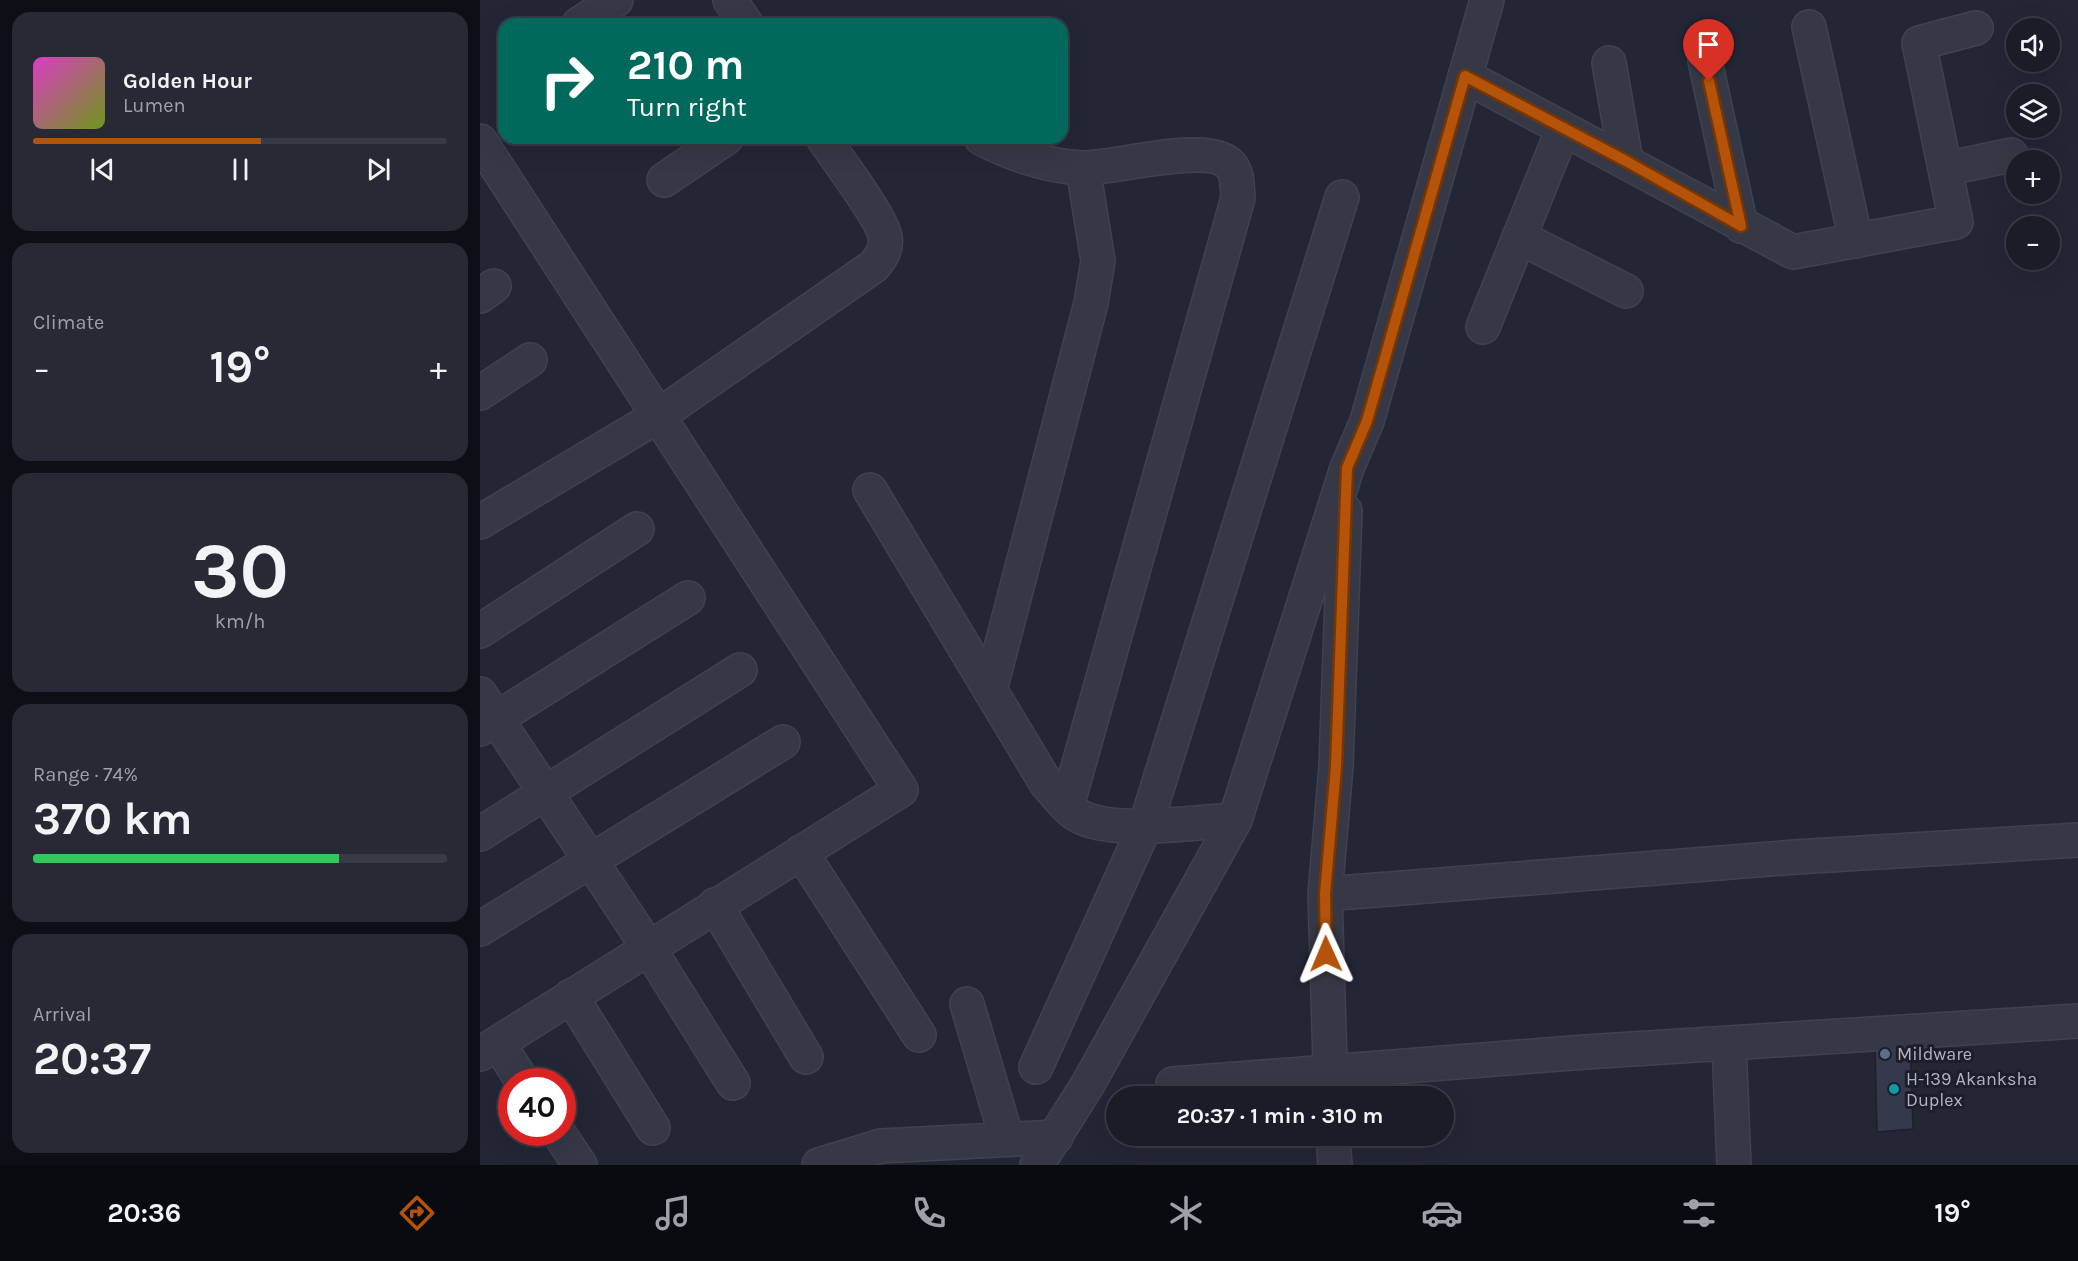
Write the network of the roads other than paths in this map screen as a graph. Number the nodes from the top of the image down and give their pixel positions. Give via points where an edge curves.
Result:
1 (616, 0) edge
2 (1487, 0) edge
3 (588, 18) edge
4 (1809, 27) dead end
5 (1976, 28) dead end
6 (1705, 61) dead end
7 (1609, 63) dead end
8 (1465, 76) junction
9 (1563, 129) junction
10 (480, 141) edge
11 (717, 144) edge
12 (827, 144) edge
13 (995, 144) edge
14 (2006, 156) edge
15 (1626, 161) junction
16 (1083, 168) junction
17 (1945, 169) junction
18 (664, 180) dead end
19 (1342, 197) dead end
20 (1741, 226) junction
21 (1519, 237) junction
22 (1856, 241) junction
23 (1626, 291) dead end
24 (1483, 327) dead end
25 (530, 360) dead end
26 (480, 393) edge
27 (658, 417) junction
28 (1347, 468) junction
29 (870, 490) dead end
30 (480, 522) edge
31 (637, 529) dead end
32 (688, 598) dead end
33 (480, 631) edge
34 (740, 670) dead end
35 (990, 690) junction
36 (485, 714) edge
37 (783, 742) dead end
38 (546, 794) junction
39 (1067, 806) junction
40 (1235, 820) junction
41 (1146, 824) junction
42 (480, 834) edge
43 (2078, 840) edge
44 (801, 852) junction
45 (590, 859) junction
46 (1325, 894) junction
47 (715, 906) junction
48 (480, 929) edge
49 (648, 947) junction
50 (571, 996) junction
51 (967, 1004) dead end
52 (2078, 1021) edge
53 (919, 1035) dead end
54 (1729, 1044) junction
55 (489, 1049) edge
56 (806, 1058) dead end
57 (1036, 1067) dead end
58 (509, 1068) edge
59 (733, 1083) dead end
60 (1173, 1084) dead end
61 (1330, 1084) edge
62 (653, 1128) dead end
63 (1056, 1137) junction
64 (1007, 1139) junction
65 (567, 1146) edge
66 (1334, 1146) edge
67 (579, 1165) edge
68 (819, 1165) edge
69 (1037, 1165) edge
70 (1335, 1165) edge
71 (1734, 1165) edge

1 - 3 street
2 - 8 street
4 - 22 street
5 - 17 street via 1919,43
6 - 20 street
7 - 15 street
8 - 9 street
8 - 28 street via 1367,421
9 - 15 street
9 - 21 street
10 - 27 street
11 - 18 street
12 - 27 street via 876,218 885,236 884,254 874,266
13 - 16 street via 1037,162
14 - 17 street
15 - 20 street
16 - 35 street via 1098,261 1091,303
16 - 39 street via 1190,154 1214,157 1231,165 1237,178 1238,198
17 - 22 street via 1956,222
19 - 41 street
20 - 22 street via 1793,252
21 - 23 street
21 - 24 street
25 - 26 street
27 - 30 street
27 - 44 street via 901,790
28 - 40 street
28 - 46 street via 1336,767
29 - 35 street
31 - 33 street
32 - 36 street
34 - 38 street
35 - 39 street via 1046,783
36 - 38 street
37 - 45 street
38 - 42 street
38 - 45 street
39 - 41 street via 1083,818 1114,826
40 - 41 street
40 - 63 street
41 - 57 street
43 - 46 street via 1796,857
44 - 47 street
44 - 53 street
45 - 48 street
45 - 49 street
46 - 61 street
47 - 49 street
47 - 56 street
49 - 50 street
49 - 59 street
50 - 55 street
50 - 62 street
51 - 64 street
52 - 54 street
54 - 61 street via 1585,1052
54 - 71 street
55 - 58 street
60 - 61 street
63 - 64 street
63 - 69 street
64 - 68 street via 881,1146
65 - 67 street
66 - 70 street

